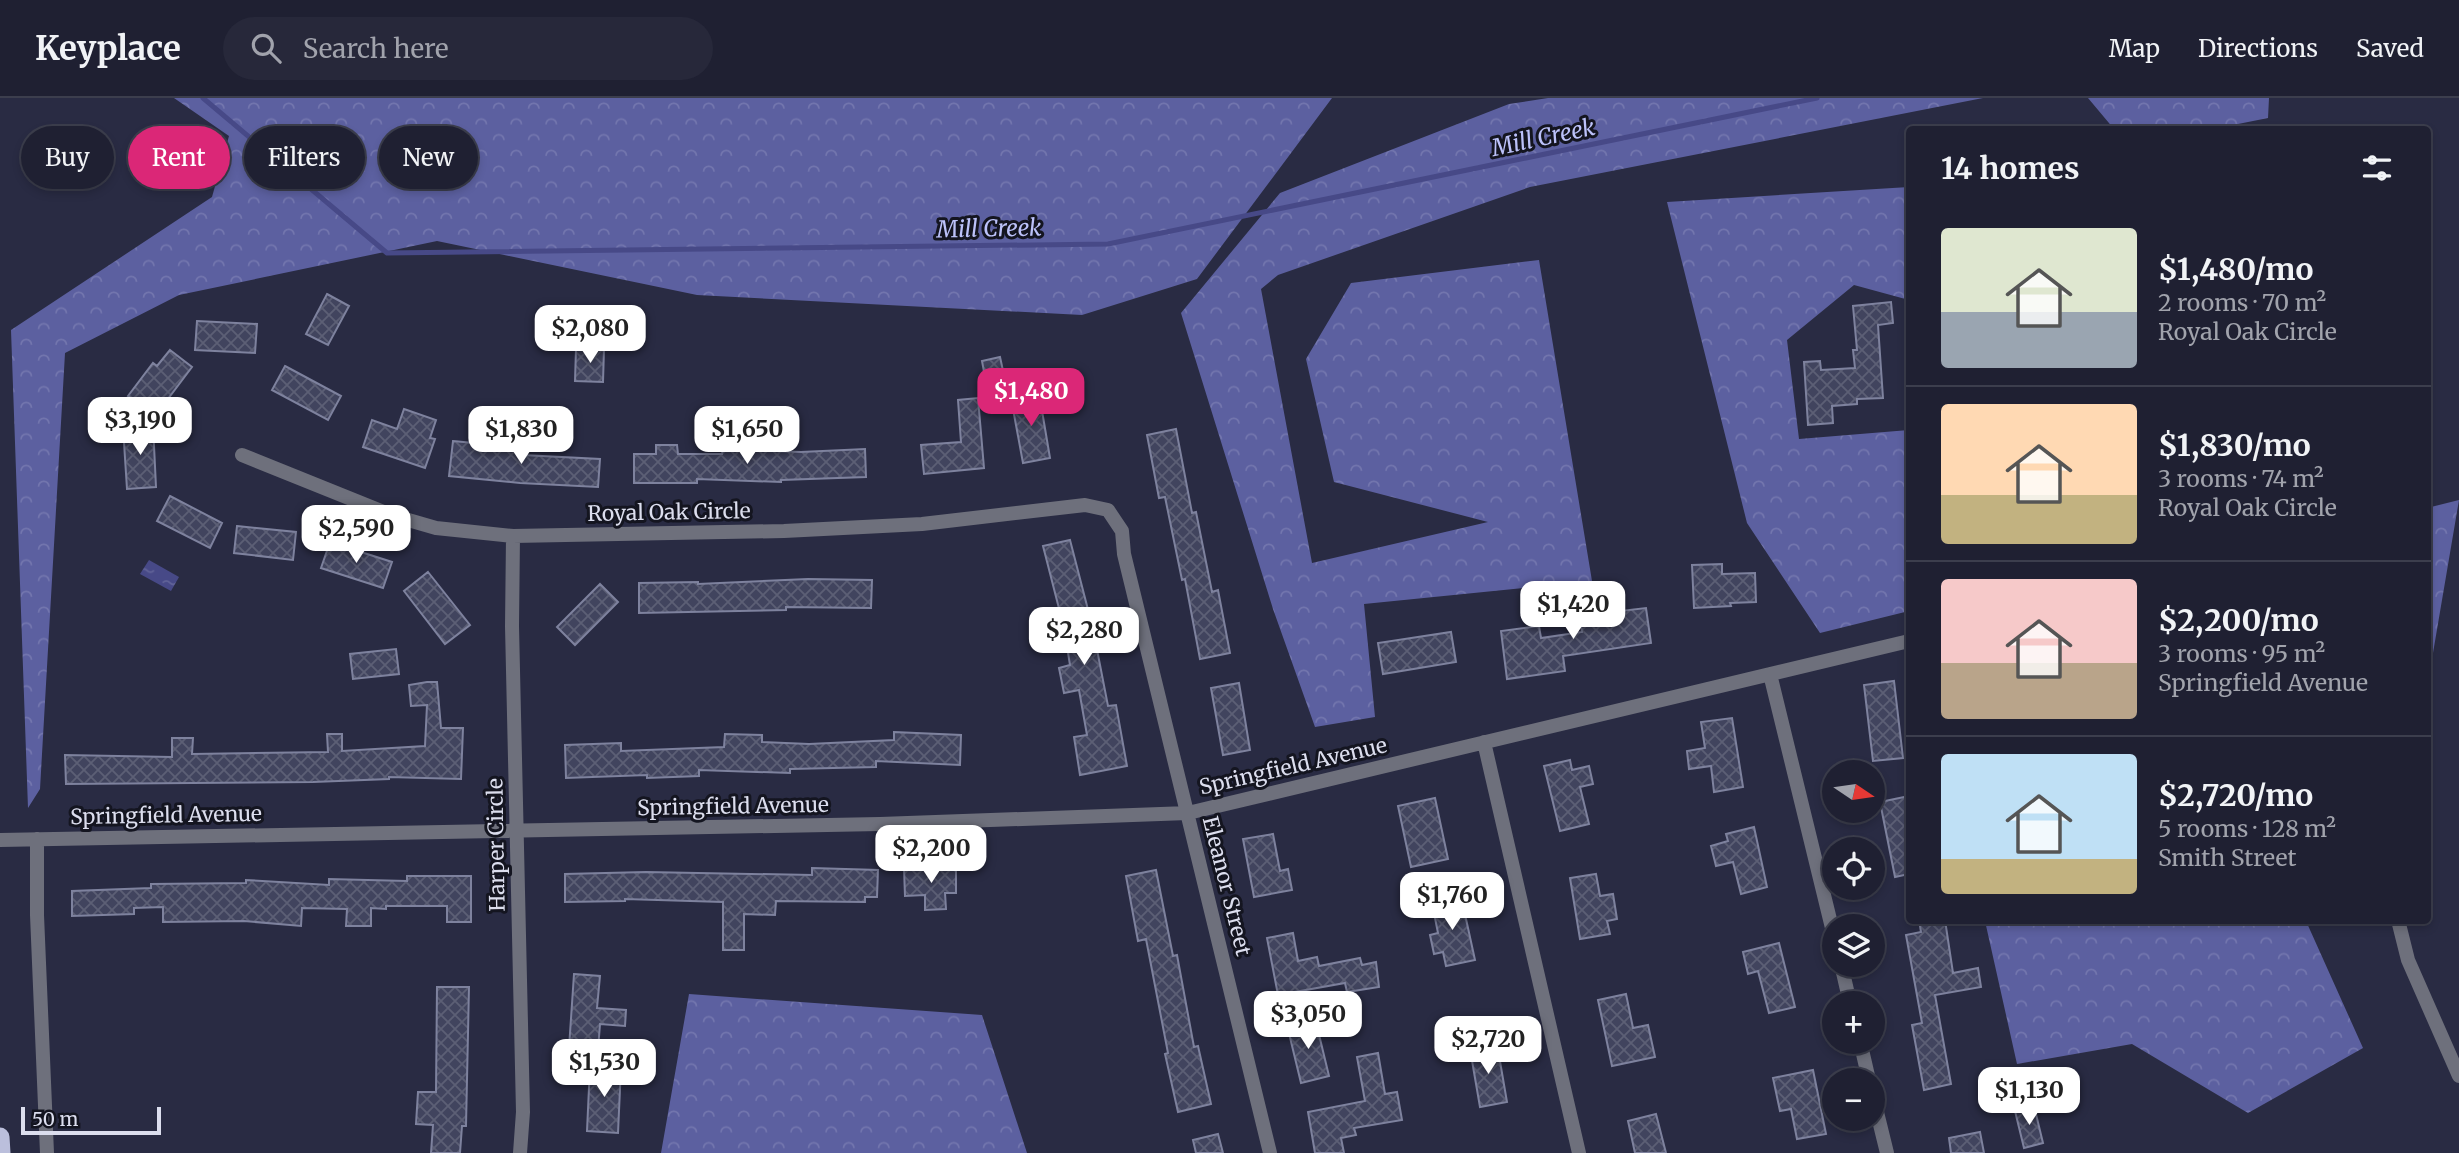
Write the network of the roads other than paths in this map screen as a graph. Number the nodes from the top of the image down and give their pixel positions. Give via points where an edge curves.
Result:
1 (242, 455) dead end
2 (1108, 510) joint
3 (513, 536) junction
4 (1906, 642) edge
5 (1770, 674) junction
6 (1483, 742) junction
7 (1188, 813) junction
8 (517, 831) junction
9 (37, 839) junction
10 (0, 840) edge
11 (1829, 914) edge
12 (2399, 924) edge
13 (2459, 1076) edge
14 (1882, 1131) edge
15 (0, 1137) edge
16 (1, 1153) edge
17 (47, 1153) edge
18 (520, 1153) edge
19 (1270, 1153) edge
20 (1580, 1153) edge
21 (1887, 1153) edge

1 - 3 street, Royal Oak Circle via 391,515 436,528
2 - 3 street, Royal Oak Circle via 1085,505 922,524 784,531
2 - 7 street, Eleanor Street via 1122,531
3 - 8 street, Harper Circle
4 - 5 street, Springfield Avenue
5 - 6 street, Springfield Avenue
5 - 11 street
6 - 7 street, Springfield Avenue
6 - 20 street
7 - 8 street, Springfield Avenue
7 - 19 street, Eleanor Street
8 - 9 street, Springfield Avenue
8 - 18 street, Harper Circle
9 - 10 street, Springfield Avenue
9 - 17 street
12 - 13 street via 2408,960
14 - 21 street
15 - 16 highway

